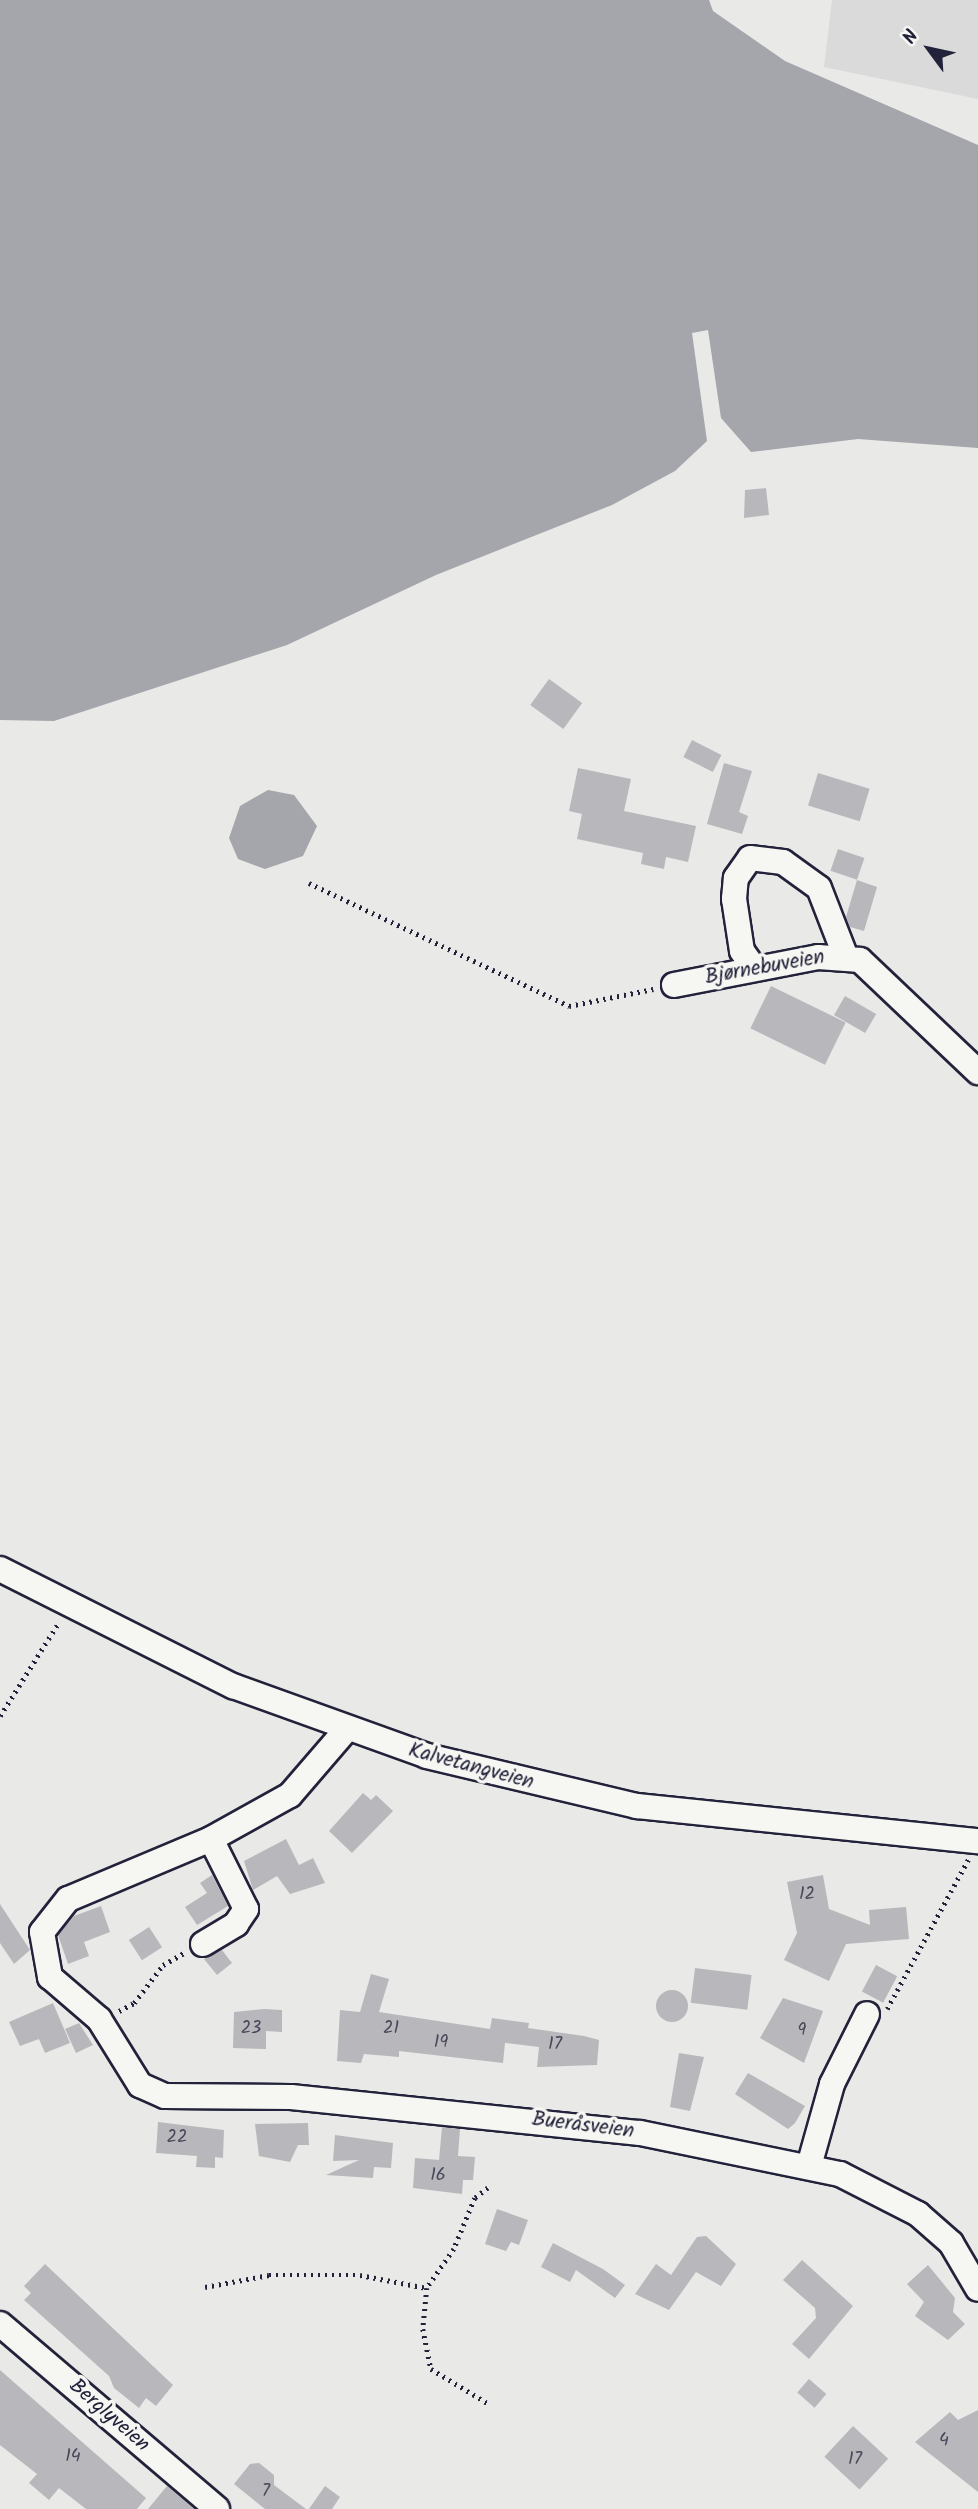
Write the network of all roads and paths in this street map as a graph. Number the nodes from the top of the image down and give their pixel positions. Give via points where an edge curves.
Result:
1 (309, 883) dead end
2 (845, 956) junction
3 (754, 968) junction
4 (674, 985) joint
5 (978, 1072) edge
6 (0, 1569) edge
7 (69, 1607) junction
8 (0, 1716) edge
9 (346, 1730) junction
10 (211, 1839) junction
11 (975, 1847) edge
12 (203, 1944) joint
13 (866, 2017) joint
14 (99, 2019) junction
15 (809, 2166) junction
16 (488, 2188) dead end
17 (205, 2287) dead end
18 (427, 2288) junction
19 (978, 2289) edge
20 (0, 2324) edge
21 (489, 2404) dead end
22 (217, 2509) edge

1 - 4 path via 569,1006
2 - 3 street, Bjørnebuveien
2 - 3 street via 819,888 783,862 750,858 736,878 734,899 742,951
2 - 5 street, Bjørnebuveien via 885,977
3 - 4 street, Bjørnebuveien
6 - 7 street, Kalvetangveien
7 - 8 path
7 - 9 street, Kalvetangveien via 233,1686
9 - 10 street via 290,1795
9 - 11 street, Kalvetangveien via 529,1784 637,1806
10 - 12 street via 246,1909 236,1924
10 - 14 street via 89,1889 50,1918 39,1943 43,1964 60,1989
11 - 13 path via 889,2007
12 - 14 path via 163,1965 134,2003
13 - 15 street via 832,2084
14 - 15 street, Bueråsveien via 140,2085 165,2096 291,2097 628,2131
15 - 19 street, Bueråsveien via 876,2188 918,2214 951,2243
16 - 18 path via 475,2198 454,2249
17 - 18 path via 269,2274 360,2274
18 - 21 path via 423,2329 432,2369
20 - 22 street, Berglyveien

